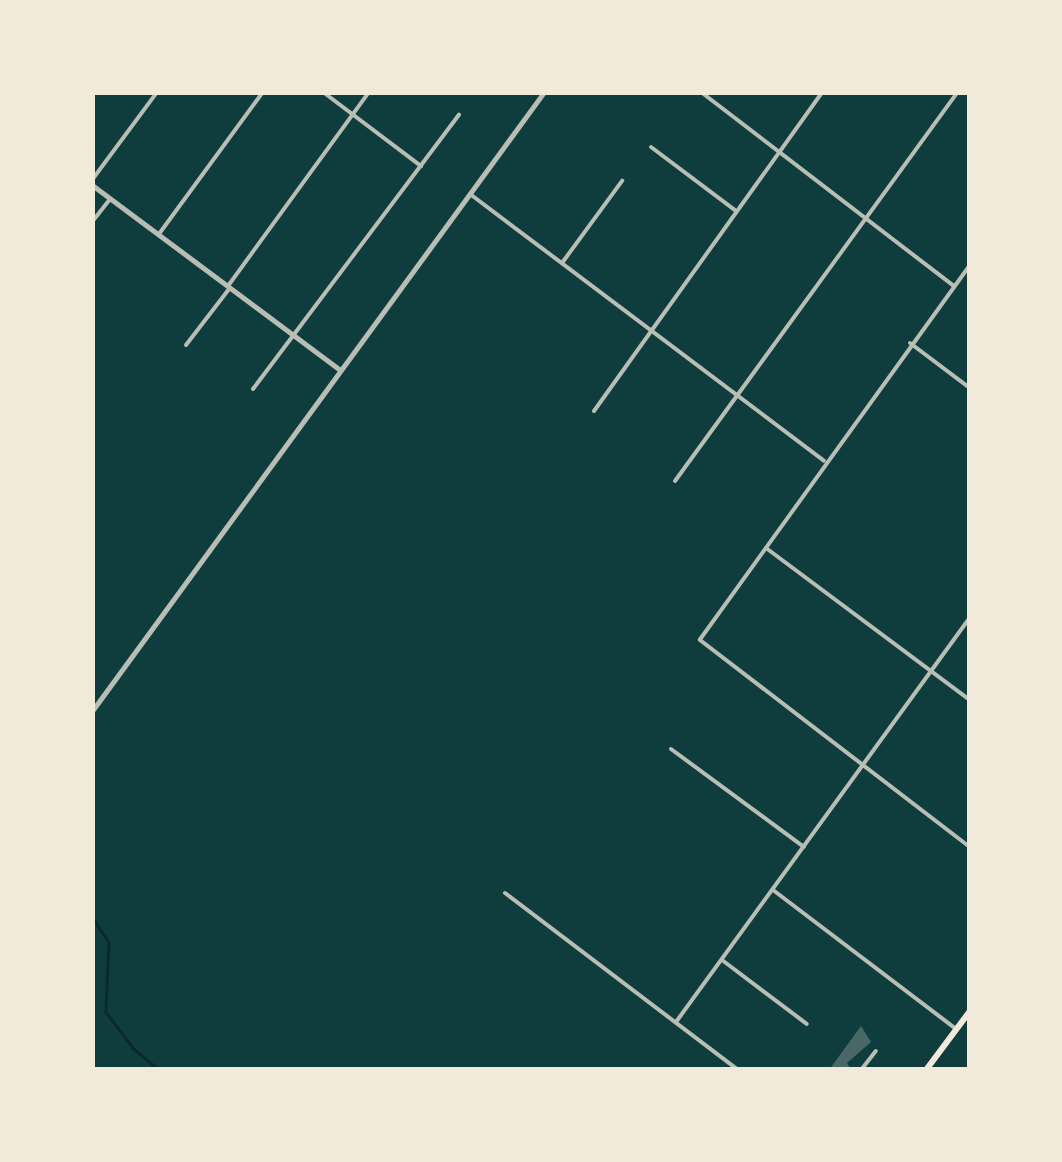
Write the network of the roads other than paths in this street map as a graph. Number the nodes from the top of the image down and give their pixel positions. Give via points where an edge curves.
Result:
1 (157, 92) edge
2 (263, 92) edge
3 (323, 92) edge
4 (369, 92) edge
5 (544, 92) edge
6 (701, 92) edge
7 (822, 92) edge
8 (958, 92) edge
9 (353, 115) junction
10 (459, 115) dead end
11 (651, 147) dead end
12 (777, 154) junction
13 (421, 166) junction
14 (622, 181) dead end
15 (92, 183) edge
16 (470, 194) junction
17 (110, 199) junction
18 (735, 210) junction
19 (865, 220) junction
20 (92, 222) edge
21 (159, 234) junction
22 (562, 263) junction
23 (970, 265) edge
24 (954, 286) junction
25 (229, 287) junction
26 (652, 331) junction
27 (296, 336) junction
28 (910, 342) junction
29 (186, 346) dead end
30 (340, 370) junction
31 (970, 388) edge
32 (253, 390) dead end
33 (737, 396) junction
34 (594, 411) dead end
35 (824, 461) junction
36 (675, 481) dead end
37 (766, 548) junction
38 (970, 618) edge
39 (931, 671) junction
40 (970, 700) edge
41 (92, 711) edge
42 (670, 749) dead end
43 (862, 767) junction
44 (970, 846) edge
45 (804, 847) junction
46 (772, 890) junction
47 (505, 893) dead end
48 (722, 960) junction
49 (970, 1012) edge
50 (676, 1022) junction
51 (807, 1024) dead end
52 (956, 1029) junction
53 (876, 1050) dead end
54 (738, 1070) edge
55 (861, 1070) edge
56 (926, 1070) edge

1 - 15 street
2 - 21 street
3 - 9 street
4 - 9 street
5 - 16 street
6 - 12 street
7 - 12 street
8 - 19 street
9 - 13 street
9 - 25 street
10 - 13 street
11 - 18 street
12 - 18 street
12 - 19 street
13 - 27 street
14 - 22 street
15 - 17 street
16 - 22 street
16 - 30 street
17 - 20 street
17 - 21 street
18 - 26 street
19 - 24 street
19 - 33 street
21 - 25 street
22 - 26 street
23 - 24 street
24 - 28 street
25 - 27 street
25 - 29 street
26 - 33 street
26 - 34 street
27 - 30 street
27 - 32 street
28 - 31 street
28 - 35 street
30 - 41 street
33 - 35 street
33 - 36 street
35 - 37 street
37 - 39 street
37 - 43 street via 700,640
38 - 39 street
39 - 40 street
39 - 43 street
42 - 45 street
43 - 44 street
43 - 45 street
45 - 46 street
46 - 48 street
46 - 52 street
47 - 50 street
48 - 50 street
48 - 51 street
49 - 52 main road
50 - 54 street
52 - 56 main road
53 - 55 street

